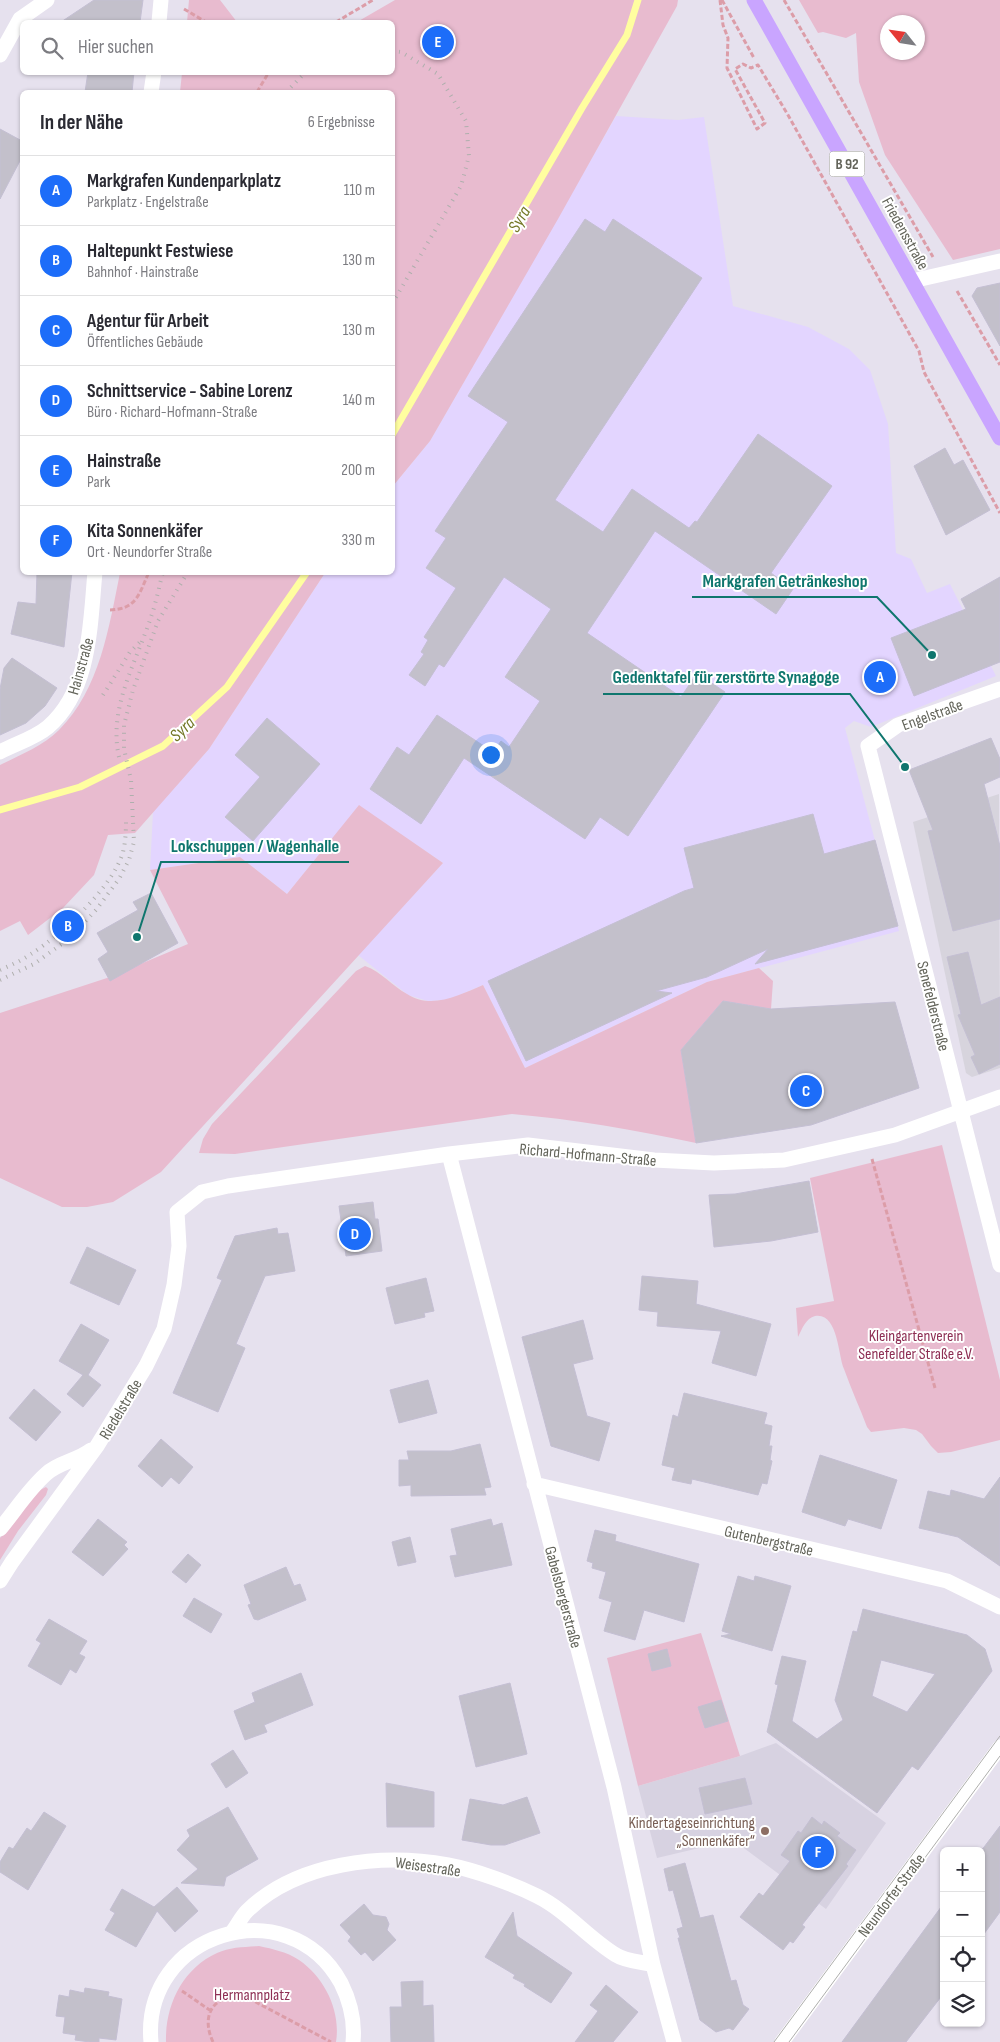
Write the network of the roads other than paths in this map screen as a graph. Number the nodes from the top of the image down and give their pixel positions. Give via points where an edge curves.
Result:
1 (47, 0) edge
2 (161, 0) edge
3 (754, 0) edge
4 (159, 20) edge
5 (0, 55) edge
6 (154, 75) edge
7 (151, 90) edge
8 (1000, 261) edge
9 (912, 281) junction
10 (1000, 438) edge
11 (95, 575) edge
12 (1000, 689) edge
13 (868, 746) joint
14 (0, 752) edge
15 (1000, 1097) edge
16 (960, 1112) junction
17 (449, 1154) junction
18 (177, 1212) joint
19 (1000, 1265) edge
20 (97, 1446) junction
21 (534, 1484) junction
22 (0, 1529) edge
23 (0, 1581) edge
24 (1000, 1607) edge
25 (1000, 1747) edge
26 (232, 1932) junction
27 (652, 1965) junction
28 (150, 2042) edge
29 (353, 2042) edge
30 (674, 2042) edge
31 (782, 2042) edge

1 - 5 street via 20,19
2 - 4 street
3 - 9 main road, Friedensstraße / B 92
6 - 7 street
8 - 9 street
9 - 10 main road, Friedensstraße / B 92
11 - 14 street, Hainstraße via 88,650 72,699 48,727
12 - 13 street, Engelstraße via 898,725
13 - 16 street, Senefelderstraße
15 - 16 street, Richard-Hofmann-Straße
16 - 17 street, Richard-Hofmann-Straße via 895,1135 784,1160 714,1163 654,1160 528,1145
16 - 19 street, Senefelderstraße
17 - 18 street, Richard-Hofmann-Straße via 228,1186 202,1192
17 - 21 street, Gabelsbergerstraße
18 - 20 street, Riedelstraße via 179,1246 164,1329 146,1366
20 - 22 street via 46,1474
20 - 23 street, Riedelstraße
21 - 24 street, Gutenbergstraße via 947,1581
21 - 27 street, Gabelsbergerstraße via 614,1787
25 - 31 street, Neundorfer Straße
26 - 27 street, Weisestraße via 247,1911 286,1883 352,1863 383,1860 416,1862 448,1865 538,1896 617,1956
26 - 28 street via 195,1948 179,1960 167,1976 157,1994 152,2013
26 - 29 street via 272,1932 290,1938 324,1960 346,1993 352,2012
27 - 30 street, Gabelsbergerstraße

